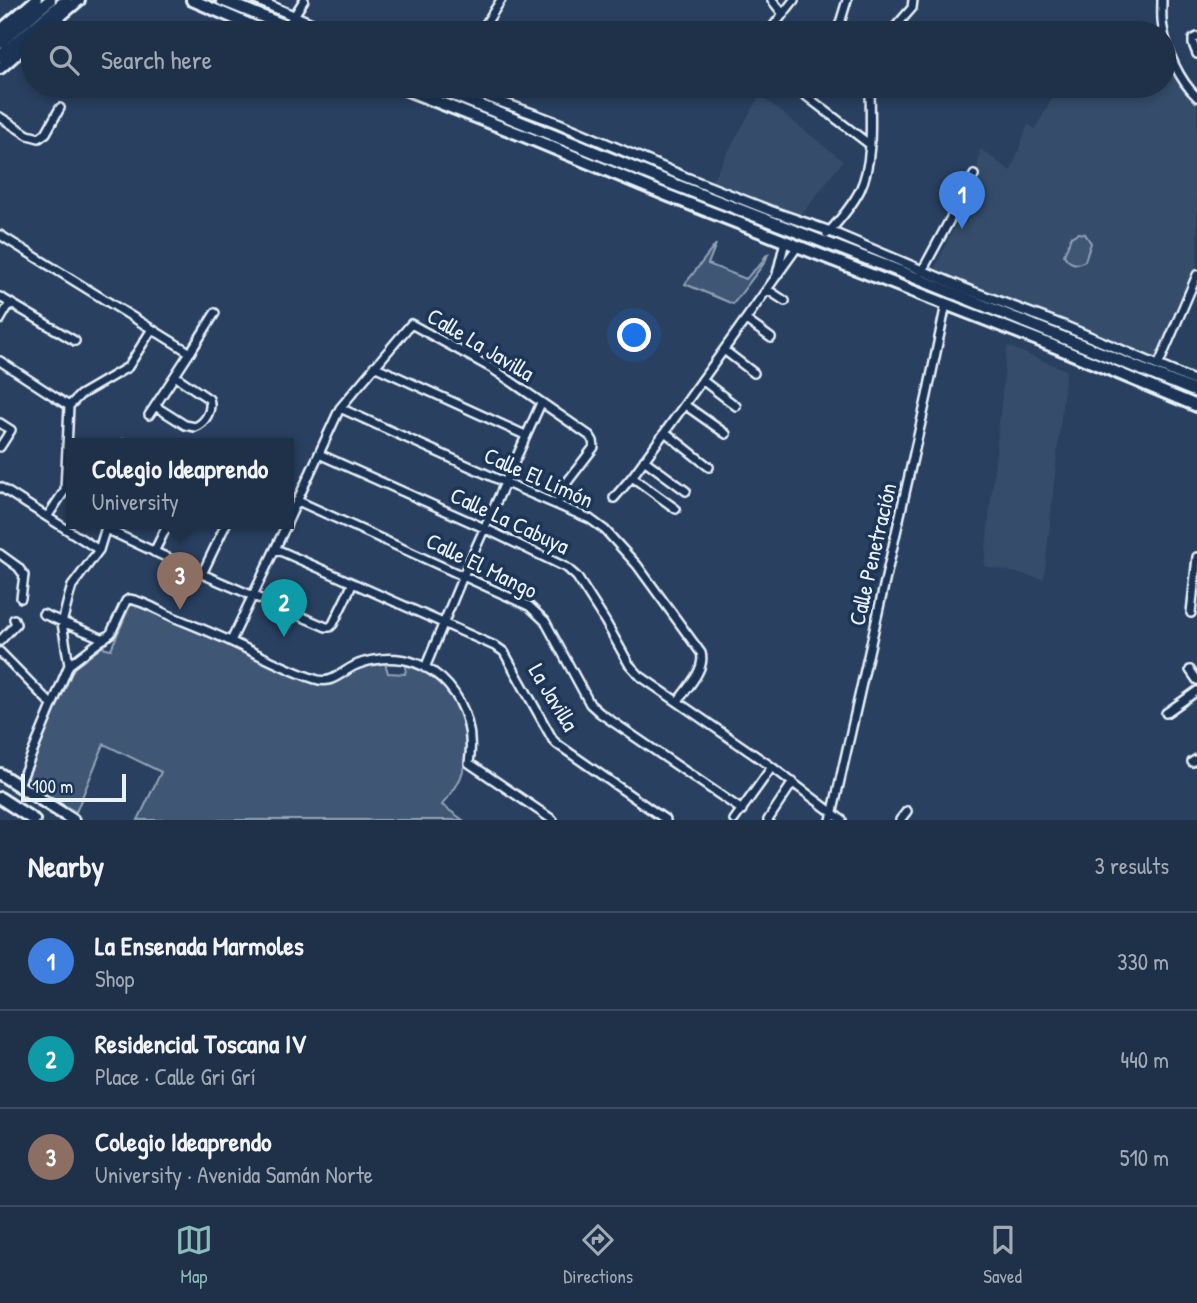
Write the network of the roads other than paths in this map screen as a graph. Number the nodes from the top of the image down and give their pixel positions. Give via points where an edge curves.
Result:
1 (36, 0) edge
2 (50, 0) edge
3 (81, 0) edge
4 (192, 0) edge
5 (222, 0) edge
6 (257, 0) edge
7 (304, 0) edge
8 (501, 0) edge
9 (772, 0) edge
10 (794, 0) edge
11 (847, 0) edge
12 (921, 0) edge
13 (1162, 0) edge
14 (913, 4) edge
15 (67, 5) edge
16 (783, 14) junction
17 (295, 16) junction
18 (26, 21) edge
19 (46, 21) edge
20 (52, 21) edge
21 (241, 21) edge
22 (273, 21) edge
23 (292, 21) edge
24 (306, 21) edge
25 (488, 21) edge
26 (777, 21) edge
27 (841, 21) edge
28 (900, 21) edge
29 (1162, 21) edge
30 (21, 25) edge
31 (0, 31) edge
32 (1197, 37) edge
33 (21, 40) edge
34 (0, 43) edge
35 (21, 50) edge
36 (1197, 54) edge
37 (0, 56) edge
38 (1176, 66) edge
39 (0, 68) edge
40 (1197, 97) edge
41 (427, 98) edge
42 (471, 98) edge
43 (490, 98) edge
44 (813, 98) edge
45 (870, 98) edge
46 (61, 108) dead end
47 (1, 122) edge
48 (869, 144) junction
49 (974, 175) dead end
50 (829, 231) junction
51 (0, 235) edge
52 (785, 241) junction
53 (821, 241) junction
54 (799, 246) junction
55 (920, 274) junction
56 (1197, 275) edge
57 (776, 279) junction
58 (768, 289) junction
59 (0, 297) edge
60 (785, 301) dead end
61 (10, 303) junction
62 (946, 304) junction
63 (215, 313) dead end
64 (0, 320) edge
65 (746, 320) junction
66 (152, 329) junction
67 (771, 338) dead end
68 (75, 341) dead end
69 (724, 350) junction
70 (190, 353) junction
71 (0, 361) edge
72 (374, 366) junction
73 (1158, 366) junction
74 (754, 373) dead end
75 (175, 376) junction
76 (702, 380) junction
77 (1197, 382) edge
78 (1197, 392) edge
79 (541, 403) junction
80 (685, 405) junction
81 (1197, 405) edge
82 (69, 406) junction
83 (155, 406) junction
84 (736, 406) dead end
85 (340, 408) junction
86 (149, 415) dead end
87 (0, 423) edge
88 (665, 432) junction
89 (726, 434) dead end
90 (525, 435) junction
91 (67, 438) edge
92 (0, 447) edge
93 (319, 454) junction
94 (644, 460) junction
95 (709, 467) dead end
96 (66, 468) edge
97 (632, 477) junction
98 (504, 482) junction
99 (0, 487) edge
100 (686, 491) dead end
101 (614, 498) dead end
102 (298, 501) junction
103 (557, 504) junction
104 (676, 509) dead end
105 (294, 510) edge
106 (47, 517) junction
107 (484, 528) junction
108 (106, 529) edge
109 (111, 529) edge
110 (166, 529) edge
111 (224, 529) edge
112 (285, 529) edge
113 (276, 549) junction
114 (99, 550) junction
115 (154, 552) junction
116 (0, 555) edge
117 (1197, 557) edge
118 (202, 574) junction
119 (463, 576) junction
120 (353, 583) junction
121 (253, 596) junction
122 (21, 598) dead end
123 (1191, 613) dead end
124 (43, 614) dead end
125 (14, 620) dead end
126 (62, 623) junction
127 (442, 624) junction
128 (104, 639) junction
129 (0, 641) edge
130 (231, 641) junction
131 (0, 652) edge
132 (7, 659) junction
133 (69, 665) junction
134 (0, 667) edge
135 (425, 668) junction
136 (1190, 670) dead end
137 (1197, 680) edge
138 (1197, 691) edge
139 (678, 701) junction
140 (52, 705) junction
141 (1166, 713) dead end
142 (772, 767) junction
143 (0, 774) edge
144 (793, 782) junction
145 (19, 785) junction
146 (0, 798) edge
147 (741, 810) junction
148 (906, 811) dead end
149 (832, 816) edge
150 (34, 820) edge
151 (73, 820) edge
152 (552, 820) edge
153 (666, 820) edge
154 (734, 820) edge
155 (768, 820) edge
156 (842, 820) edge
157 (900, 820) edge

1 - 31 main road
2 - 18 main road
3 - 15 main road
4 - 21 main road
5 - 22 main road
6 - 17 street
7 - 17 street
8 - 25 street
9 - 16 street
10 - 16 street
11 - 27 street
12 - 14 street
13 - 29 street
14 - 28 street
15 - 19 main road
15 - 20 main road
16 - 26 street
17 - 23 street
17 - 24 street
30 - 34 main road
32 - 36 street via 1193,44
33 - 37 main road
35 - 39 main road
38 - 40 street
41 - 52 main road
42 - 53 main road
43 - 50 street
44 - 48 street
45 - 48 street
46 - 47 street via 39,138
48 - 50 street via 860,190
49 - 55 street
50 - 53 street
50 - 55 street
51 - 66 street
52 - 54 main road
52 - 57 street
53 - 55 main road
54 - 57 street
54 - 62 main road
55 - 73 street via 1062,325
55 - 78 main road
56 - 73 street
57 - 58 street
58 - 60 street
58 - 65 street
59 - 61 street
61 - 64 street
61 - 68 street
62 - 81 main road
62 - 149 street, Calle Penetración
63 - 70 street
65 - 67 street
65 - 69 street
66 - 70 street
66 - 82 street via 128,368
69 - 74 street
69 - 76 street
70 - 75 street
71 - 82 street
72 - 79 street, Calle La Javilla via 411,324 493,369
72 - 85 street, Calle La Javilla
72 - 90 street
73 - 77 street
75 - 83 street
75 - 83 street via 209,399 205,420 195,428
76 - 80 street
76 - 84 street
79 - 90 street
79 - 103 street, Calle La Javilla via 590,436 594,447
80 - 88 street
80 - 89 street
82 - 91 street
83 - 86 street
85 - 93 street, Calle La Javilla
85 - 98 street, Calle El Limón
87 - 92 street via 11,430
88 - 94 street
88 - 95 street
90 - 98 street
93 - 102 street, Calle La Javilla
93 - 107 street, Calle La Cabuya
94 - 97 street
94 - 100 street
96 - 106 street via 65,489
97 - 101 street
97 - 104 street
98 - 103 street, Calle El Limón
98 - 107 street
99 - 106 street
102 - 105 street, Calle La Javilla
102 - 119 street, Calle El Mango
103 - 139 street, Calle El Limón via 590,519 617,541 701,653 700,668
106 - 114 street
107 - 119 street
107 - 139 street, Calle La Cabuya via 573,572 634,670
108 - 114 street
109 - 115 street
110 - 115 street
111 - 118 street
112 - 113 street, Calle La Javilla
113 - 120 street, La Javilla
113 - 121 street, Calle La Javilla
114 - 126 street via 72,586
115 - 118 street
116 - 122 street via 24,575
117 - 123 street
118 - 121 street
119 - 127 street
119 - 147 street, Calle El Mango via 538,613 590,704
120 - 121 street via 330,627
120 - 127 street, La Javilla
121 - 130 street, Calle La Javilla
124 - 126 street
125 - 129 street via 15,628
126 - 128 street
126 - 133 street
127 - 135 street
127 - 153 street, La Javilla via 504,652 553,740
128 - 130 street via 126,601 132,599
128 - 133 street
130 - 135 street via 323,681 373,660 409,661
131 - 132 street
132 - 134 street
132 - 140 street
133 - 140 street
135 - 152 street via 447,683 464,707 471,736 469,763
136 - 137 street
138 - 141 street
139 - 142 street, Calle La Cabuya
140 - 145 street
142 - 144 street, Calle La Cabuya
142 - 147 street
143 - 145 main road
144 - 149 street, Calle La Cabuya
144 - 155 street
145 - 151 main road
146 - 150 main road
147 - 154 street
148 - 157 street
149 - 156 street, Calle La Cabuya

